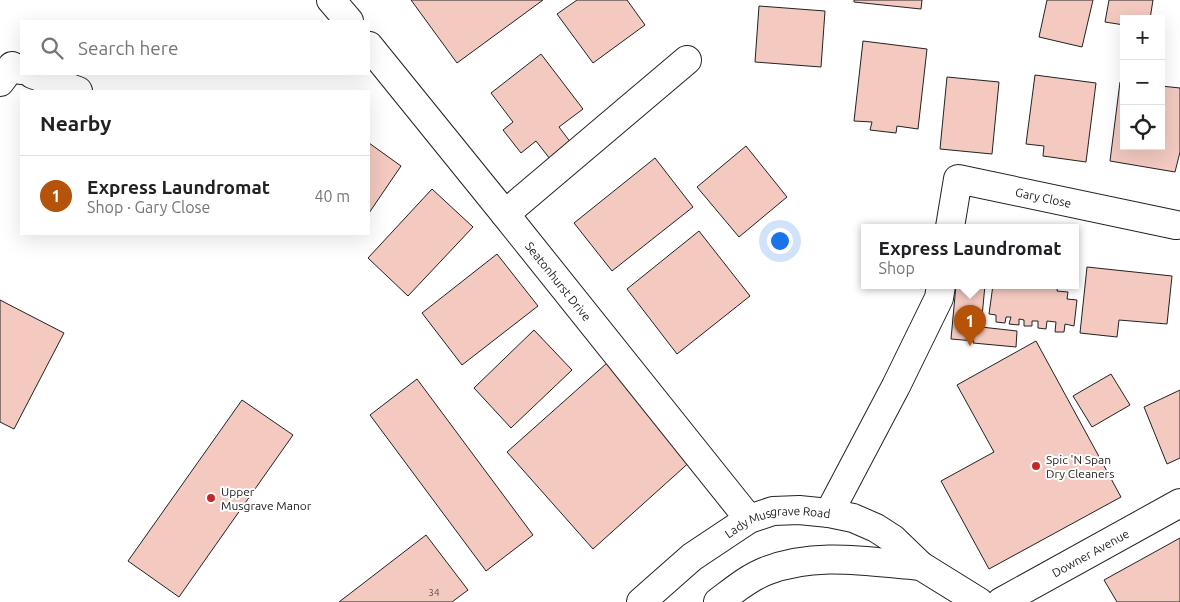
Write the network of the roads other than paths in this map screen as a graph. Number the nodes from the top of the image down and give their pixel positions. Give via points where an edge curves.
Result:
1 (331, 0) edge
2 (348, 20) edge
3 (370, 47) edge
4 (687, 60) dead end
5 (20, 70) edge
6 (35, 75) edge
7 (0, 82) edge
8 (75, 90) edge
9 (505, 214) junction
10 (950, 224) edge
11 (1176, 225) dead end
12 (940, 289) edge
13 (1180, 503) edge
14 (829, 513) junction
15 (748, 518) junction
16 (921, 566) junction
17 (641, 602) edge
18 (718, 602) edge
19 (979, 602) edge
20 (1001, 602) edge

1 - 2 street
3 - 9 street, Seatonhurst Drive
4 - 9 street
5 - 7 street via 12,66
6 - 8 street
9 - 15 street, Seatonhurst Drive
10 - 11 street, Gary Close via 958,179
12 - 14 street via 896,386
13 - 20 street, Downer Avenue
14 - 15 street, Lady Musgrave Road via 773,511
14 - 16 street, Lady Musgrave Road via 853,518 876,528
15 - 17 street, Lady Musgrave Road via 692,557
16 - 18 street, Lady Musgrave Road via 836,559 800,562 766,571
16 - 19 street, Lady Musgrave Road

